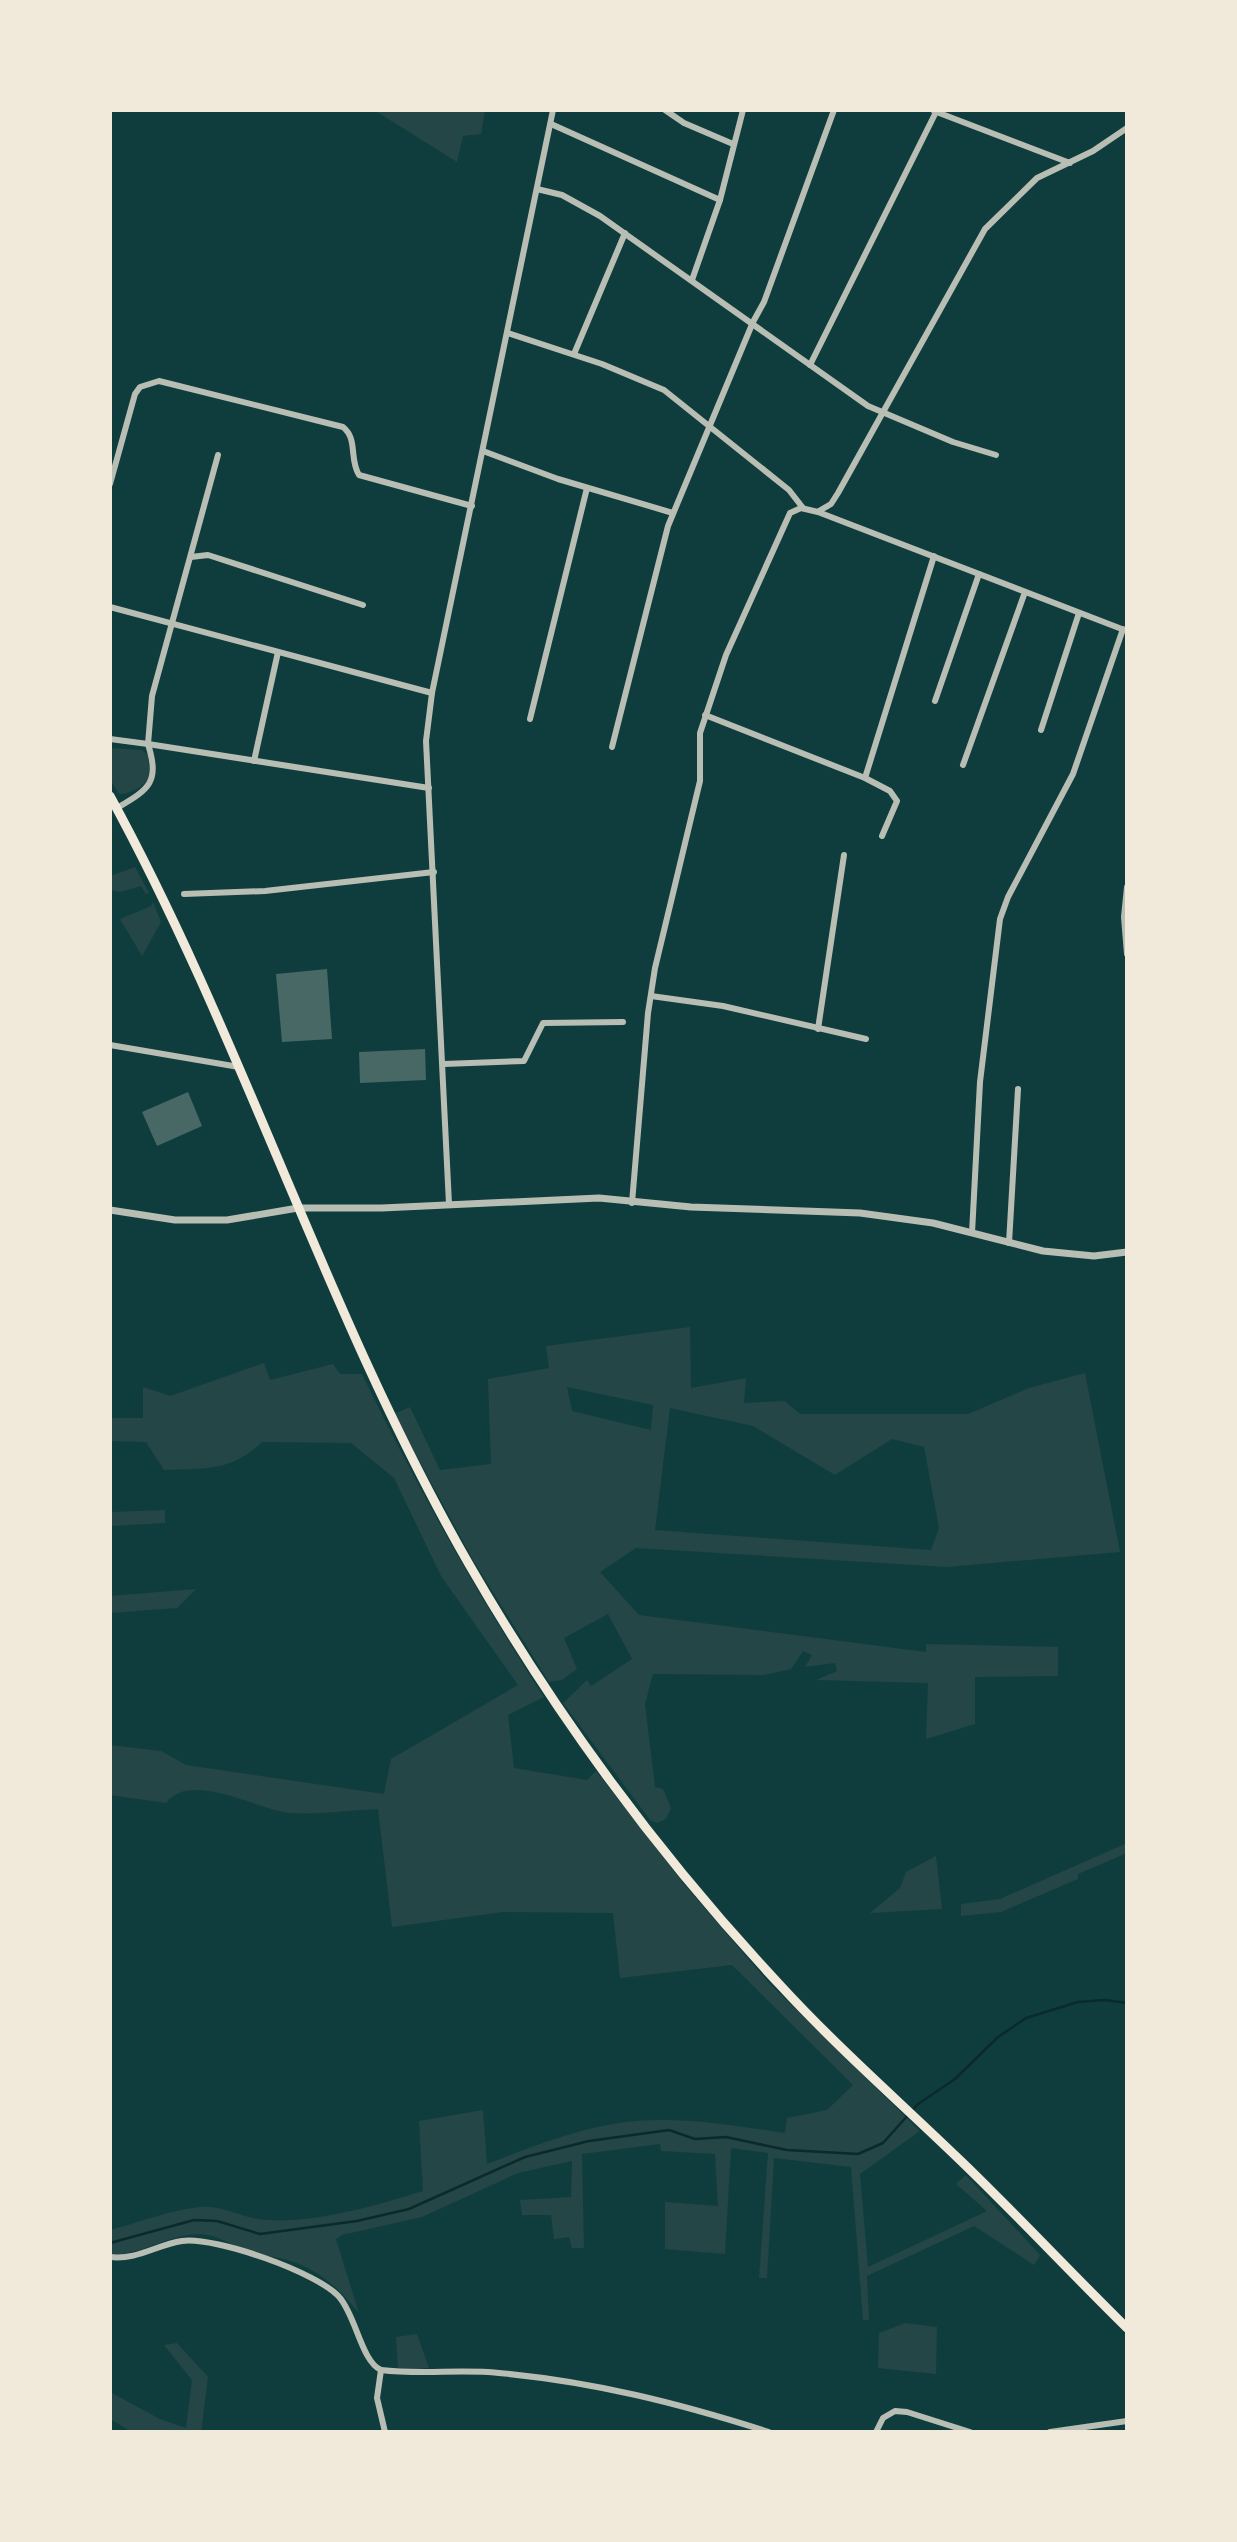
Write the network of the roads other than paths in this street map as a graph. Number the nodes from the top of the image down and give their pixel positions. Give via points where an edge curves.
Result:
1 (553, 110) edge
2 (665, 110) edge
3 (743, 110) edge
4 (834, 110) edge
5 (934, 111) edge
6 (551, 124) junction
7 (1127, 128) edge
8 (733, 144) junction
9 (1070, 163) junction
10 (537, 188) junction
11 (720, 200) junction
12 (625, 233) junction
13 (692, 280) junction
14 (753, 323) junction
15 (508, 333) junction
16 (574, 354) junction
17 (810, 365) junction
18 (884, 413) junction
19 (710, 425) junction
20 (483, 452) junction
21 (996, 455) dead end
22 (218, 456) dead end
23 (110, 484) edge
24 (587, 488) junction
25 (472, 506) junction
26 (803, 508) junction
27 (818, 512) junction
28 (673, 513) junction
29 (934, 556) junction
30 (191, 557) junction
31 (979, 574) junction
32 (1025, 592) junction
33 (363, 605) dead end
34 (110, 607) edge
35 (1079, 613) junction
36 (171, 623) junction
37 (1125, 630) edge
38 (278, 652) junction
39 (432, 693) junction
40 (935, 701) dead end
41 (705, 715) junction
42 (530, 719) dead end
43 (1041, 730) dead end
44 (110, 739) edge
45 (148, 744) junction
46 (612, 747) dead end
47 (254, 761) junction
48 (963, 765) dead end
49 (865, 778) junction
50 (429, 788) junction
51 (110, 796) edge
52 (117, 808) junction
53 (882, 836) dead end
54 (844, 855) dead end
55 (435, 872) junction
56 (1127, 887) edge
57 (184, 894) dead end
58 (1127, 954) edge
59 (651, 996) junction
60 (623, 1022) dead end
61 (818, 1029) junction
62 (866, 1038) dead end
63 (110, 1045) edge
64 (444, 1064) junction
65 (239, 1068) junction
66 (1018, 1089) dead end
67 (632, 1203) junction
68 (449, 1204) junction
69 (298, 1208) junction
70 (110, 1210) edge
71 (972, 1233) junction
72 (1009, 1243) junction
73 (1127, 1252) edge
74 (110, 2258) edge
75 (1127, 2328) edge
76 (382, 2371) junction
77 (1127, 2421) edge
78 (385, 2432) edge
79 (769, 2432) edge
80 (876, 2432) edge
81 (970, 2432) edge
82 (1049, 2432) edge

1 - 6 street
2 - 8 street
3 - 8 street
4 - 14 street
5 - 9 street
5 - 17 street
6 - 10 street
6 - 11 street
7 - 9 street
8 - 11 street
9 - 18 street via 1037,178 985,229
10 - 12 street via 562,195
10 - 15 street
11 - 13 street
12 - 13 street
12 - 16 street
13 - 14 street
14 - 17 street
14 - 19 street
15 - 16 street
15 - 20 street
16 - 19 street via 664,390
17 - 18 street
18 - 21 street
18 - 27 street via 831,504
19 - 26 street via 789,490
19 - 28 street
20 - 24 street
20 - 25 street
22 - 30 street
23 - 25 street via 135,394 140,387 159,381 343,427 351,438 359,475
24 - 28 street
24 - 42 street
25 - 39 street
26 - 27 street
26 - 41 street via 790,513 784,522
27 - 29 street
28 - 46 street
29 - 31 street
29 - 49 street
30 - 33 street via 208,555
30 - 36 street
31 - 32 street
31 - 40 street
32 - 35 street
32 - 48 street
34 - 36 street
35 - 37 street
35 - 43 street
36 - 38 street
36 - 45 street via 152,696
37 - 71 street via 1073,774 1000,919 980,1082
38 - 39 street
38 - 47 street
39 - 50 street via 426,741
41 - 49 street
41 - 59 street via 700,733 700,781
44 - 45 street
45 - 47 street
45 - 52 street via 153,780
47 - 50 street
49 - 53 street via 895,795 895,809
50 - 55 street
51 - 52 main road
52 - 65 main road via 173,919
54 - 61 street
55 - 57 street via 265,891
55 - 64 street
56 - 58 street
59 - 61 street via 723,1006
59 - 67 street
60 - 64 street via 550,1020 539,1027 524,1061
61 - 62 street
63 - 65 street
64 - 68 street
65 - 69 main road
66 - 72 street
67 - 68 street via 564,1197
67 - 71 street via 860,1213
68 - 69 street
69 - 70 street via 227,1220 175,1220
69 - 75 main road via 394,1427 470,1566 529,1665 639,1819 783,1989
71 - 72 street
72 - 73 street via 1070,1254
74 - 76 street via 132,2258 181,2241 204,2241 304,2272 338,2295 352,2315 372,2365
76 - 78 street via 377,2398
76 - 79 street via 499,2373 620,2390
77 - 82 street
80 - 81 street via 883,2418 900,2411

